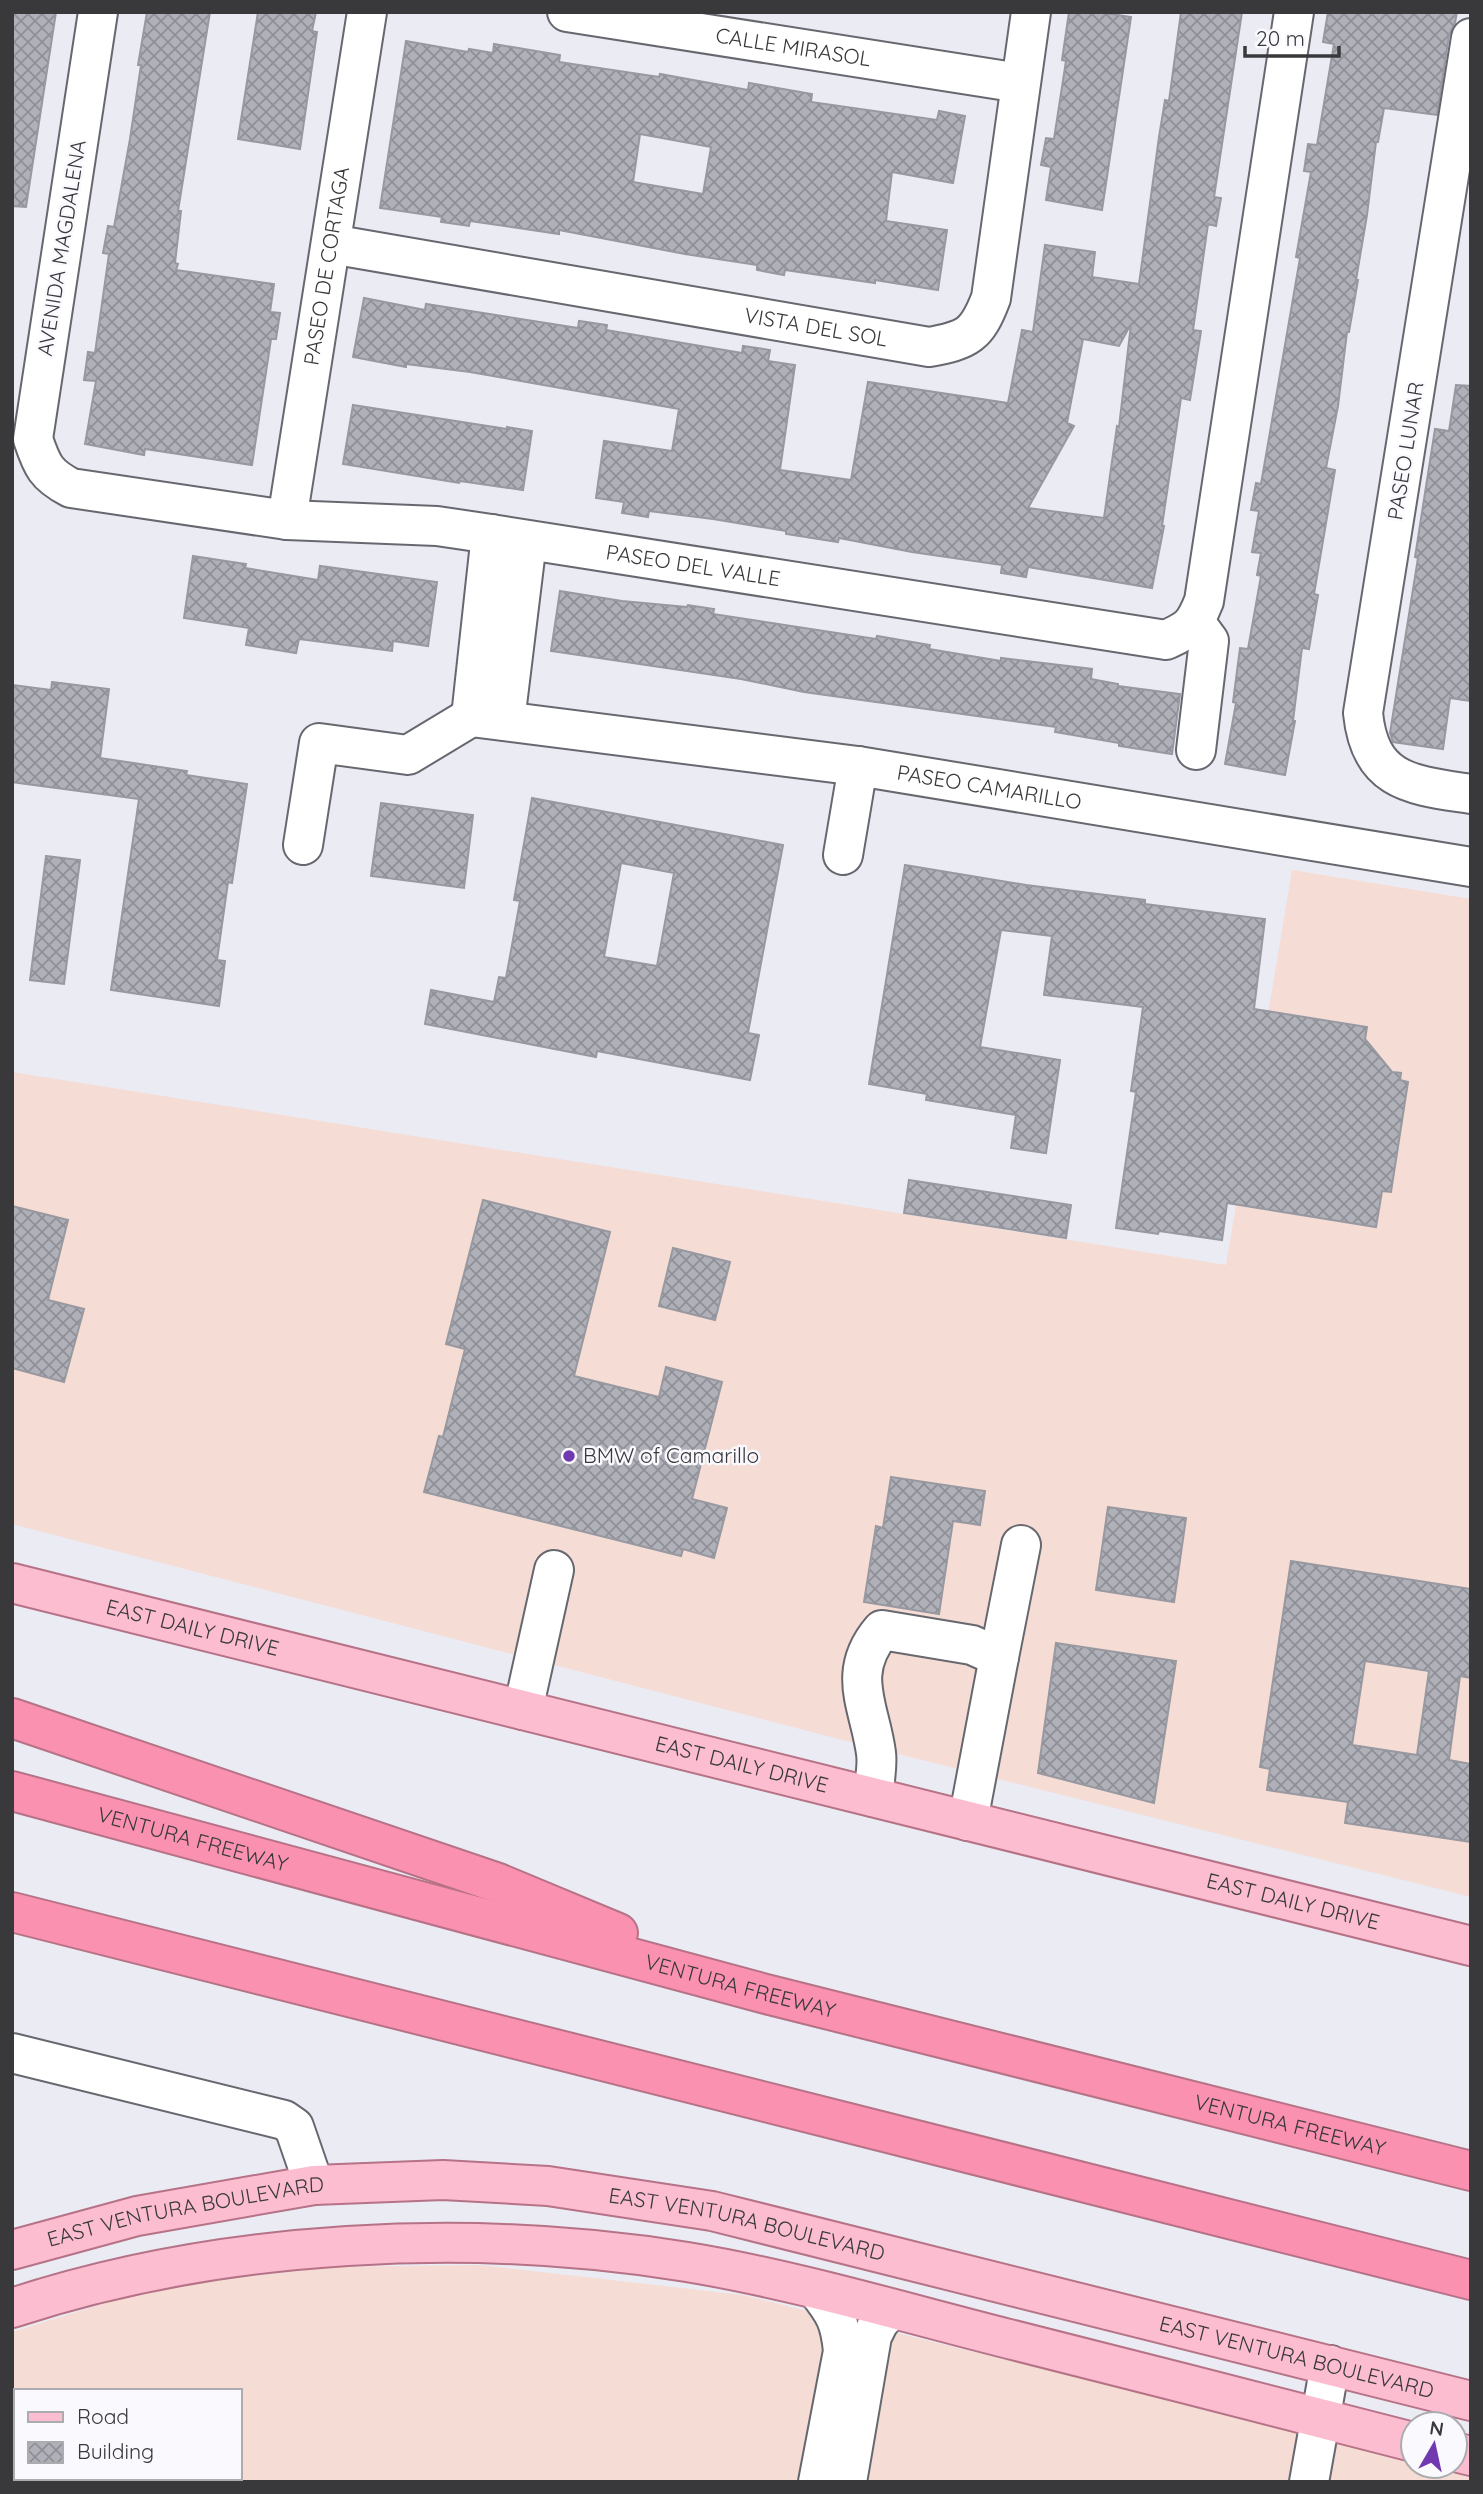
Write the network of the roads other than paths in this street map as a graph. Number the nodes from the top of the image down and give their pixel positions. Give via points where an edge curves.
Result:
1 (98, 12) edge
2 (367, 12) edge
3 (567, 12) edge
4 (1031, 12) edge
5 (1294, 12) edge
6 (1471, 38) edge
7 (1020, 83) junction
8 (1459, 195) edge
9 (331, 244) junction
10 (54, 479) joint
11 (287, 520) junction
12 (509, 537) junction
13 (1195, 622) junction
14 (488, 719) junction
15 (1196, 750) dead end
16 (858, 766) junction
17 (1471, 794) edge
18 (303, 845) dead end
19 (843, 855) dead end
20 (1471, 867) edge
21 (1021, 1545) dead end
22 (554, 1570) dead end
23 (12, 1583) edge
24 (999, 1657) junction
25 (523, 1710) junction
26 (12, 1718) edge
27 (12, 1791) edge
28 (873, 1797) junction
29 (968, 1821) junction
30 (12, 1912) edge
31 (1471, 1946) edge
32 (762, 1993) junction
33 (12, 2053) edge
34 (1471, 2171) edge
35 (314, 2185) junction
36 (12, 2250) edge
37 (1471, 2280) edge
38 (817, 2290) junction
39 (12, 2308) edge
40 (891, 2309) junction
41 (1330, 2365) junction
42 (1471, 2401) edge
43 (1321, 2418) junction
44 (1399, 2438) edge
45 (818, 2482) edge
46 (847, 2482) edge
47 (1309, 2482) edge

1 - 10 street, AVENIDA MAGDALENA via 33,439 42,466
2 - 9 street, PASEO DE CORTAGA
3 - 7 street, CALLE MIRASOL
4 - 7 street, VISTA DEL SOL
5 - 13 street via 1204,601
6 - 8 street, PASEO LUNAR
7 - 9 street, VISTA DEL SOL via 991,298 983,320 971,335 956,342 929,346
8 - 17 street, PASEO LUNAR via 1363,713 1366,736 1379,762 1396,777 1416,786
9 - 11 street, PASEO DE CORTAGA
10 - 11 street, PASEO DEL VALLE via 71,488
11 - 12 street, PASEO DEL VALLE via 437,526
12 - 13 street, PASEO DEL VALLE via 1166,640
12 - 14 street
13 - 15 street via 1209,641
14 - 16 street, PASEO CAMARILLO
14 - 18 street via 408,755 319,743
16 - 19 street
16 - 20 street, PASEO CAMARILLO
21 - 24 street
22 - 25 street
23 - 25 main road, EAST DAILY DRIVE
24 - 28 street via 972,1645 882,1630 871,1643 862,1672 864,1706 877,1755
24 - 29 street
25 - 28 main road, EAST DAILY DRIVE
26 - 32 highway via 498,1883
27 - 32 highway, VENTURA FREEWAY
28 - 29 main road, EAST DAILY DRIVE
29 - 31 main road, EAST DAILY DRIVE
30 - 37 highway
32 - 34 highway, VENTURA FREEWAY
33 - 35 street via 285,2120 294,2127
35 - 36 main road, EAST VENTURA BOULEVARD via 137,2216
35 - 41 main road, EAST VENTURA BOULEVARD via 443,2180 548,2186 712,2211
38 - 39 main road via 688,2262 532,2244 410,2244 287,2251 167,2269 60,2292
38 - 40 main road
38 - 45 street via 833,2311 843,2351
40 - 43 main road
40 - 46 street via 872,2336
41 - 42 main road, EAST VENTURA BOULEVARD
41 - 43 street
43 - 44 main road
43 - 47 street

